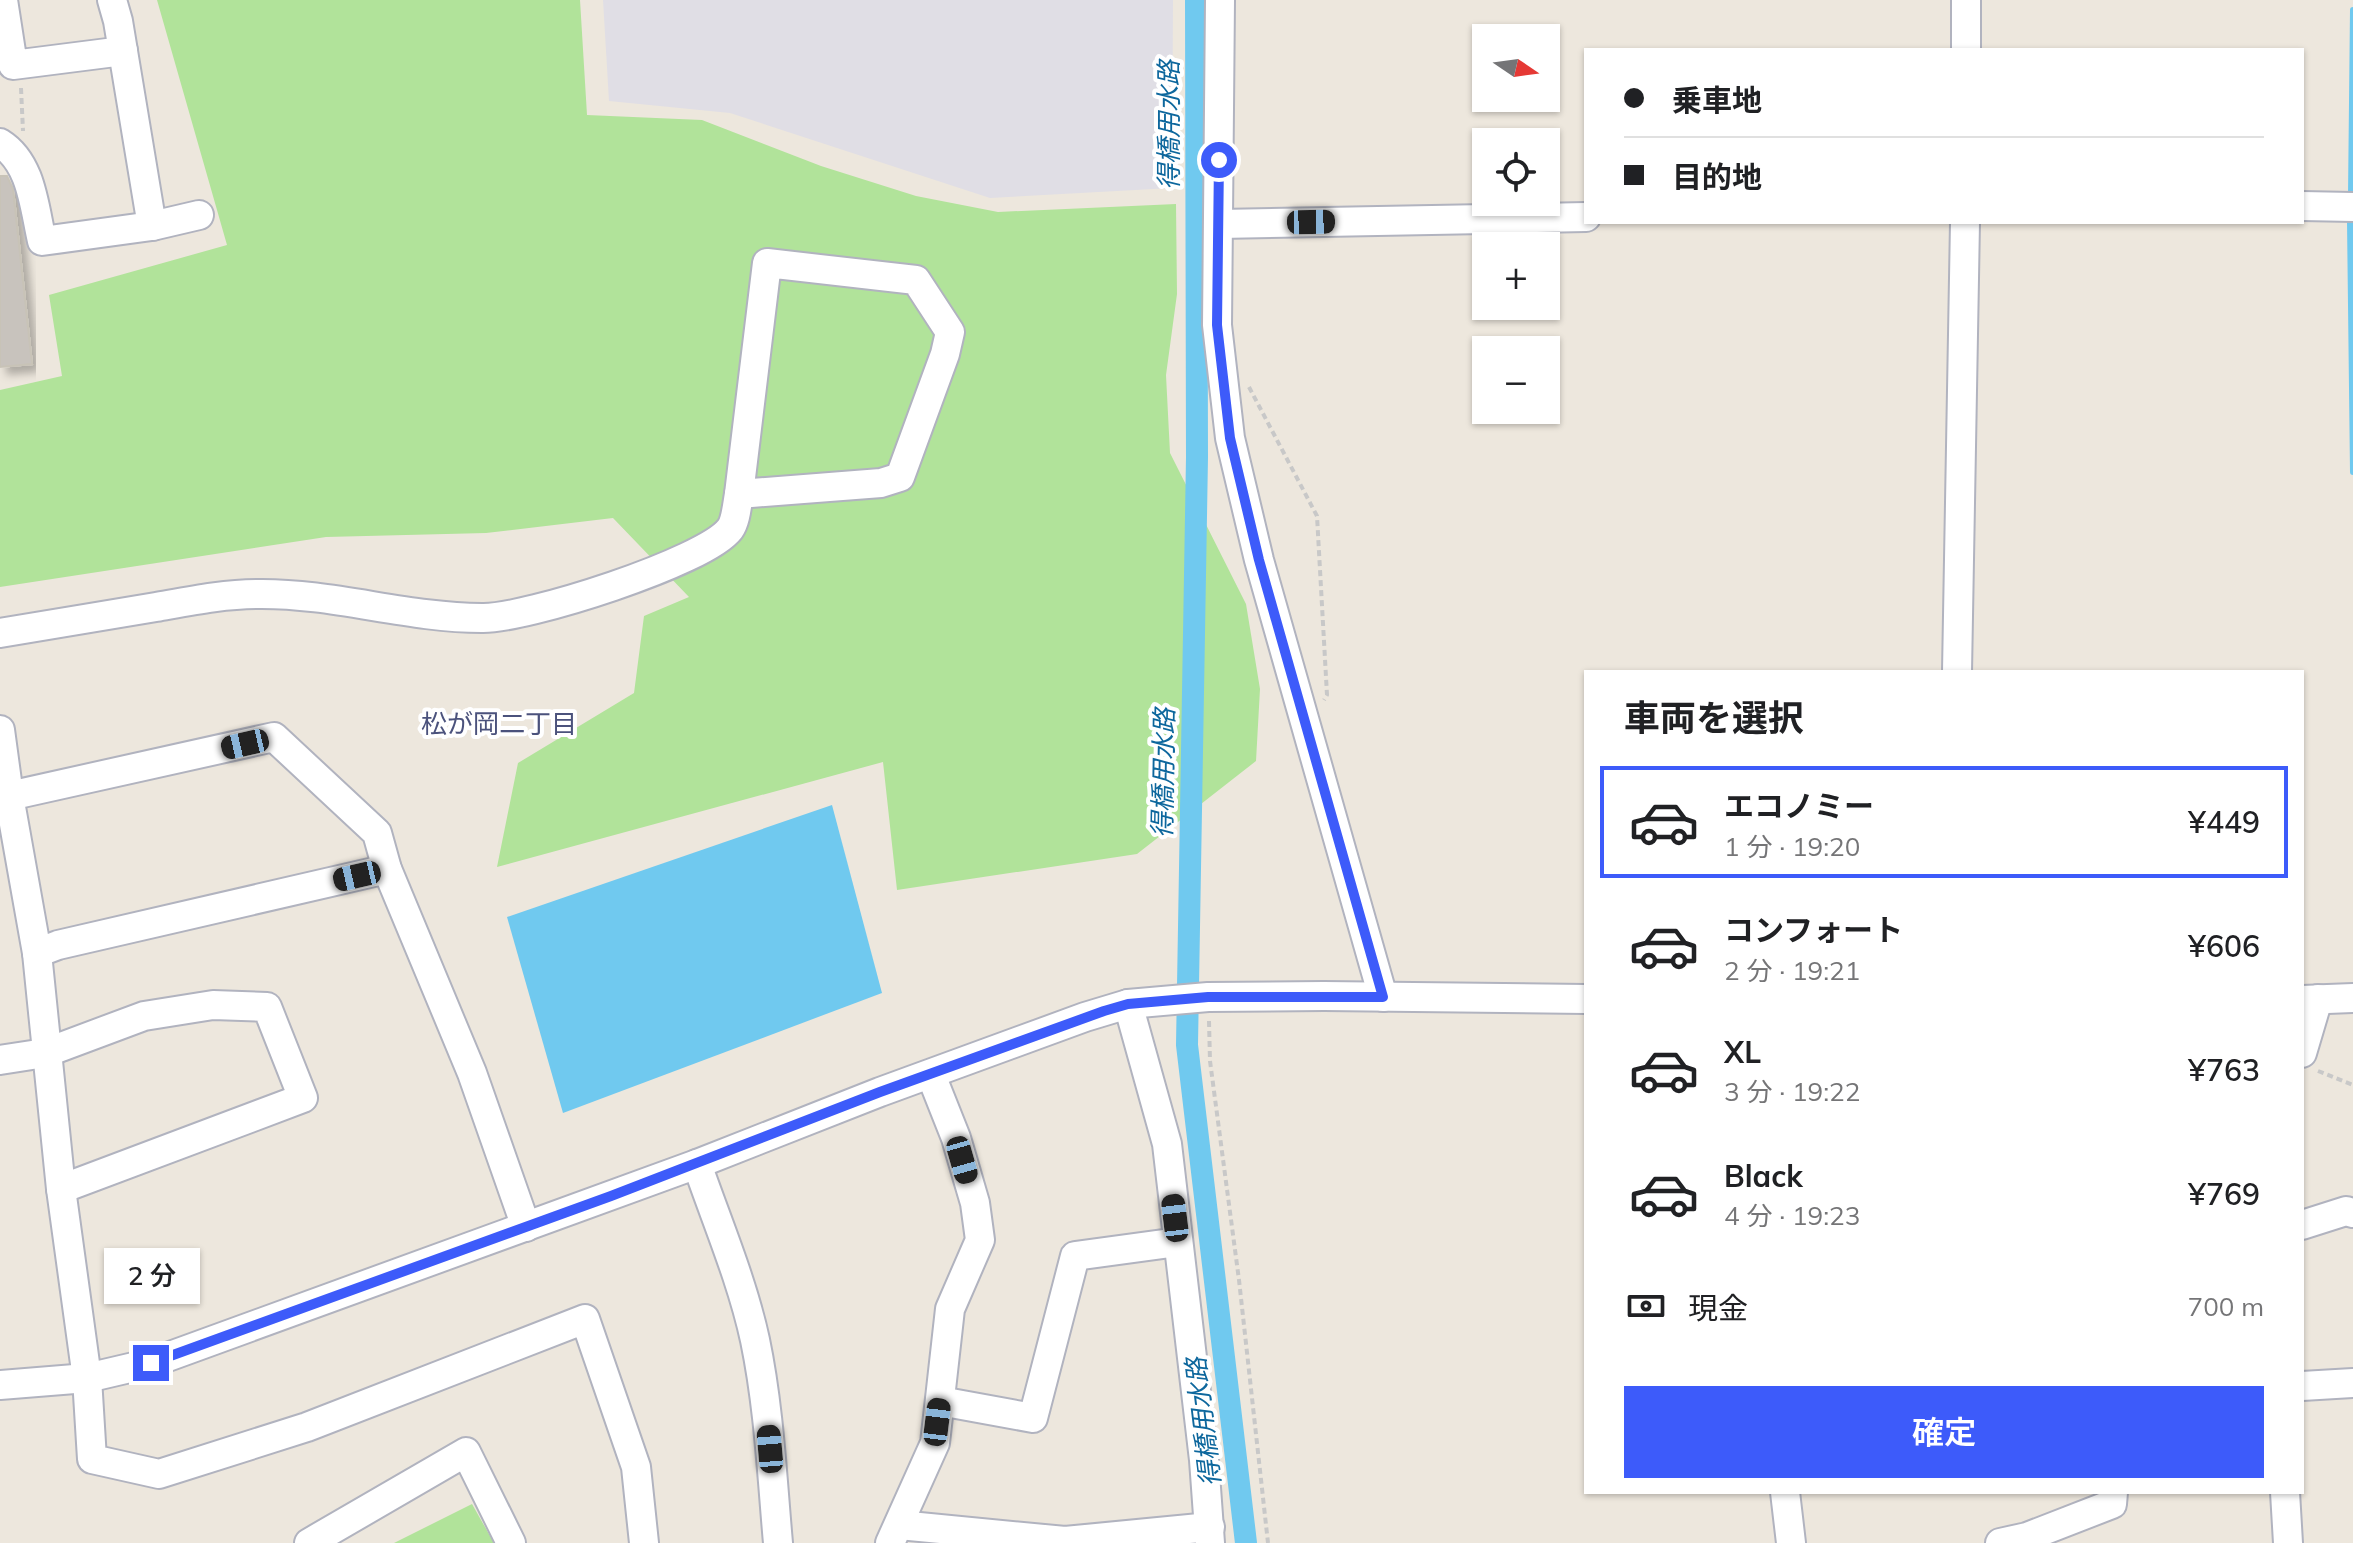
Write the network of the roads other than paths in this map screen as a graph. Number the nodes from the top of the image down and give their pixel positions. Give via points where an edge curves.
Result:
1 (3, 0) edge
2 (112, 0) edge
3 (1220, 0) edge
4 (1966, 0) edge
5 (1966, 48) edge
6 (123, 51) junction
7 (0, 143) edge
8 (2304, 206) edge
9 (2353, 207) edge
10 (199, 215) dead end
11 (1584, 217) edge
12 (1219, 224) junction
13 (1965, 224) edge
14 (152, 226) junction
15 (739, 494) junction
16 (0, 633) edge
17 (1957, 670) edge
18 (0, 730) edge
19 (4, 797) edge
20 (387, 869) junction
21 (37, 953) junction
22 (1383, 997) junction
23 (2353, 998) edge
24 (1577, 999) edge
25 (2310, 1000) edge
26 (1128, 1004) junction
27 (45, 1053) junction
28 (0, 1060) edge
29 (2308, 1062) edge
30 (931, 1075) junction
31 (697, 1164) junction
32 (61, 1189) junction
33 (2353, 1213) edge
34 (2304, 1224) edge
35 (526, 1227) junction
36 (1178, 1242) junction
37 (87, 1378) junction
38 (2353, 1383) edge
39 (0, 1385) edge
40 (2304, 1386) edge
41 (940, 1401) junction
42 (1785, 1494) edge
43 (2113, 1494) edge
44 (2285, 1494) edge
45 (895, 1534) edge
46 (1210, 1535) edge
47 (309, 1543) edge
48 (511, 1543) edge
49 (644, 1543) edge
50 (778, 1543) edge
51 (1791, 1543) edge
52 (2000, 1543) edge
53 (2288, 1543) edge

1 - 6 street via 13,65
2 - 6 street
3 - 12 street
4 - 5 street
6 - 14 street
7 - 14 street via 24,168 42,241
8 - 9 street
10 - 14 street
11 - 12 street
12 - 22 street via 1217,325 1230,438 1259,560
13 - 17 street
15 - 15 street via 767,263 916,280 950,332 900,477
15 - 16 street via 731,528 704,549 632,579 522,613 486,619 444,617 258,594
18 - 19 street
19 - 20 street via 274,737 377,833
19 - 21 street
20 - 21 street
20 - 35 street via 472,1073
21 - 27 street
22 - 24 street
22 - 26 street
23 - 25 street
25 - 29 street
26 - 30 street
26 - 36 street via 1167,1144
27 - 28 street
27 - 32 street
27 - 32 street via 144,1016 213,1005 267,1007 303,1098
30 - 31 street
30 - 41 street via 956,1138 980,1240 950,1309
31 - 35 street
31 - 50 street via 755,1340
32 - 37 street
33 - 34 street
35 - 37 street via 151,1363
36 - 41 street via 1075,1256 1033,1418
36 - 46 street
37 - 39 street
37 - 49 street via 92,1459 159,1474 307,1427 585,1319 636,1467
38 - 40 street
41 - 45 street via 935,1443
42 - 51 street
43 - 52 street via 2112,1504
44 - 53 street
45 - 46 street via 1065,1541
47 - 48 street via 466,1452

